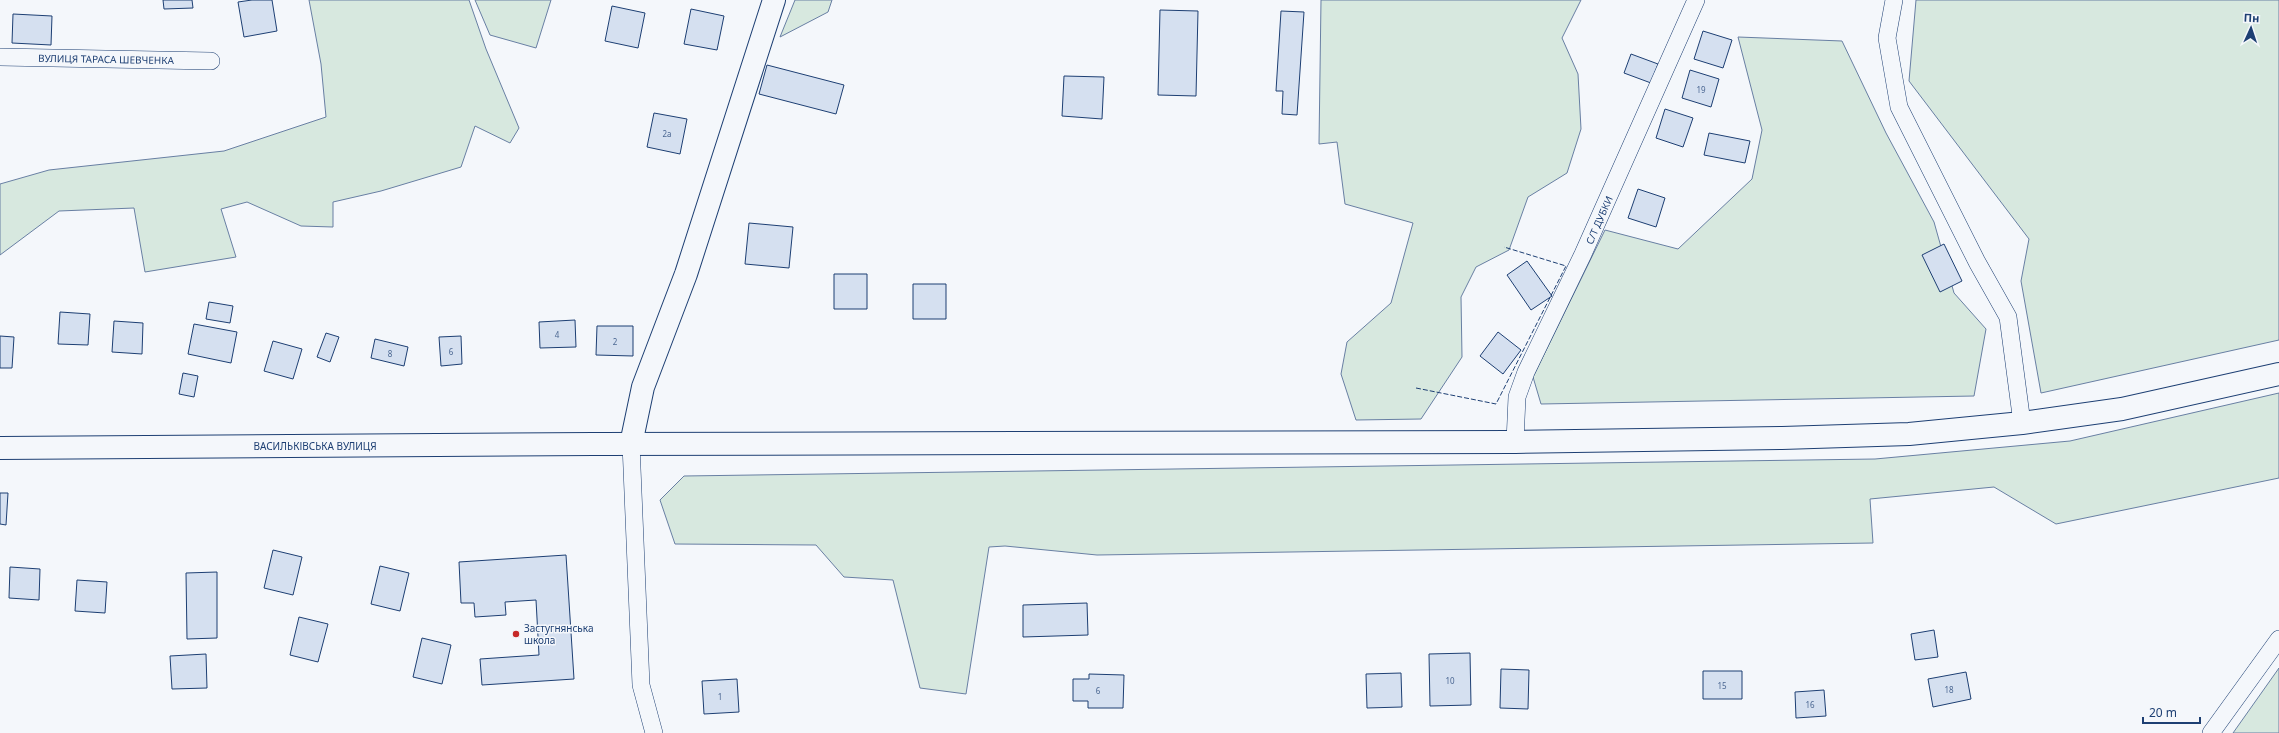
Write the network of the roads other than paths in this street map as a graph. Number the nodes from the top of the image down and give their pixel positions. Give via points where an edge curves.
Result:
1 (774, 0) edge
2 (1696, 0) edge
3 (1894, 0) edge
4 (0, 57) edge
5 (211, 61) dead end
6 (2279, 374) edge
7 (2022, 424) junction
8 (1515, 442) junction
9 (631, 444) junction
10 (0, 448) edge
11 (2279, 639) edge
12 (654, 733) edge
13 (2211, 733) edge

1 - 9 main road via 686,274 643,387
2 - 8 street, С/Т ДУБКИ via 1586,247 1526,372 1517,397
3 - 7 street via 1887,38 1899,107 1977,262 2008,317
4 - 5 street, ВУЛИЦЯ ТАРАСА ШЕВЧЕНКА
6 - 7 main road, ВАСИЛЬКІВСЬКА ВУЛИЦЯ via 2122,409
7 - 8 main road, ВАСИЛЬКІВСЬКА ВУЛИЦЯ via 1901,434
8 - 9 main road, ВАСИЛЬКІВСЬКА ВУЛИЦЯ
9 - 10 main road, ВАСИЛЬКІВСЬКА ВУЛИЦЯ
9 - 12 street via 640,685
11 - 13 street

